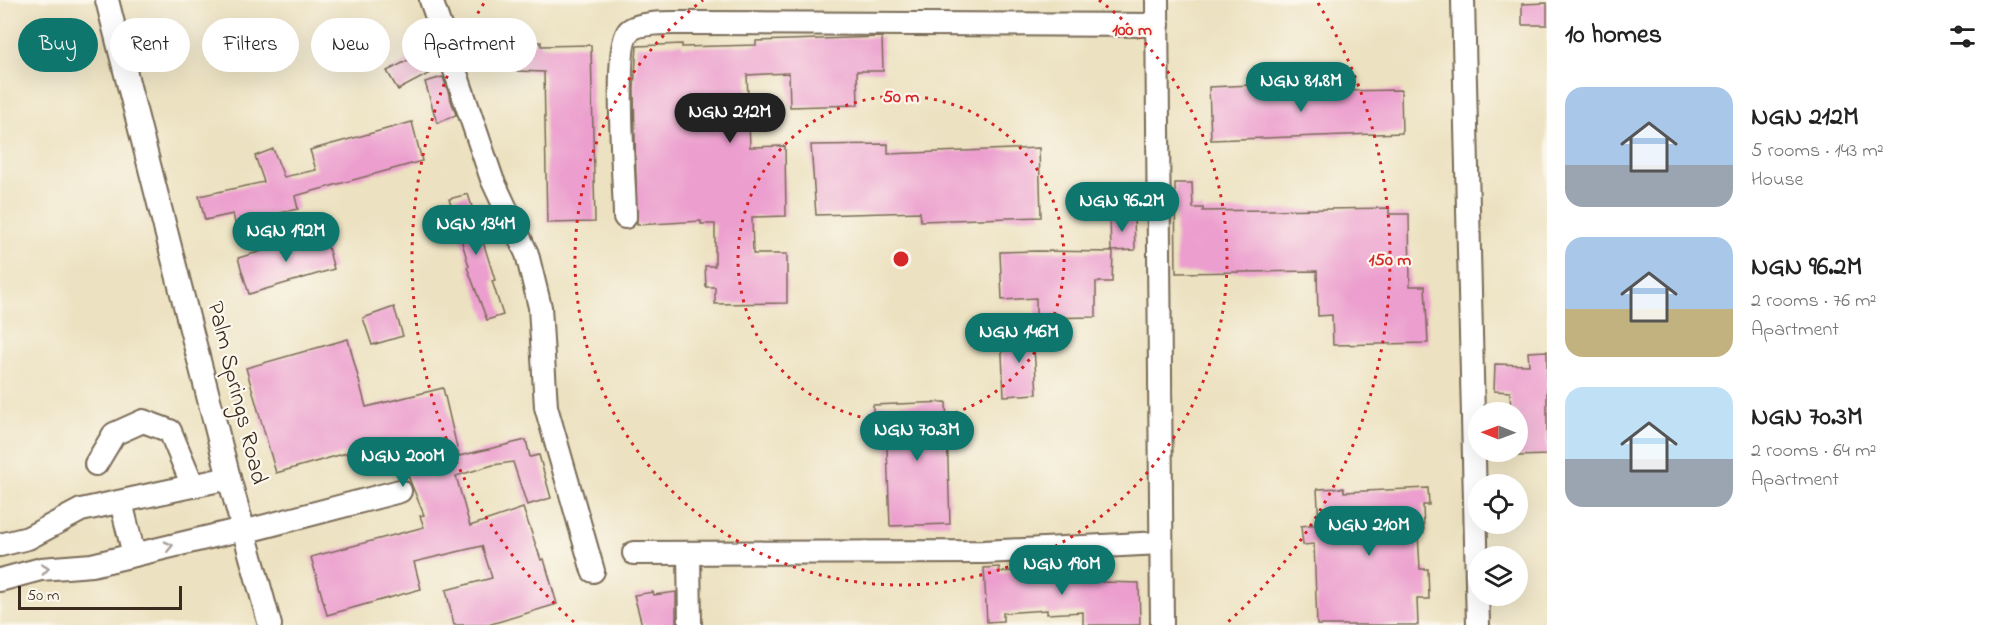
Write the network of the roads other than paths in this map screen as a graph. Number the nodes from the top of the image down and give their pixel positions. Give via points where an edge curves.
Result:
1 (107, 0) edge
2 (431, 0) edge
3 (1156, 0) edge
4 (1463, 0) edge
5 (1158, 25) junction
6 (625, 217) dead end
7 (96, 464) dead end
8 (229, 478) junction
9 (193, 486) junction
10 (400, 491) dead end
11 (121, 501) junction
12 (243, 530) junction
13 (1161, 543) junction
14 (0, 545) edge
15 (689, 552) junction
16 (634, 553) dead end
17 (134, 555) junction
18 (593, 571) dead end
19 (0, 580) edge
20 (270, 625) edge
21 (690, 625) edge
22 (1162, 625) edge
23 (1478, 625) edge

1 - 8 street, Palm Springs Road
2 - 18 street via 492,179 527,254 540,307 546,407
3 - 5 street
4 - 23 street
5 - 6 street via 636,25 627,32 620,72
5 - 13 street
7 - 9 street via 114,434 143,421 170,431
8 - 9 street
8 - 12 street, Palm Springs Road
9 - 11 street
10 - 12 street
11 - 14 street via 81,510 28,538
11 - 17 street
17 -> 12 street
12 - 20 street, Palm Springs Road
13 - 15 street via 983,552
13 - 22 street
15 - 16 street
15 - 21 street
19 -> 17 street via 41,569 92,565

